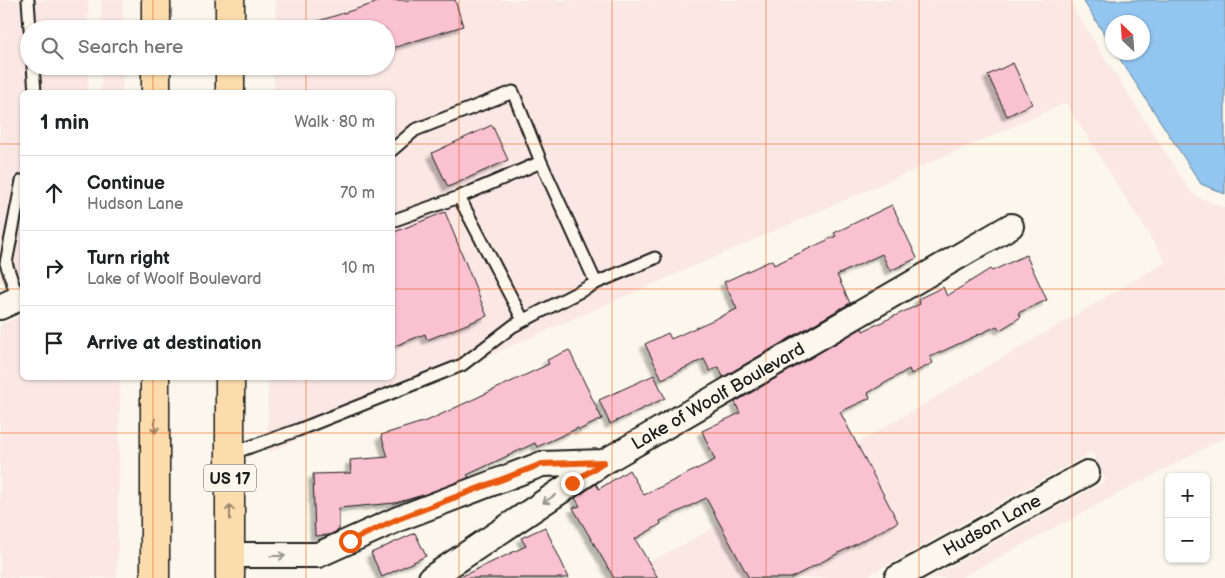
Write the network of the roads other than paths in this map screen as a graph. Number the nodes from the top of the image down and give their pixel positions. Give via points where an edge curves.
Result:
1 (28, 0) edge
2 (156, 0) edge
3 (230, 0) edge
4 (29, 20) edge
5 (156, 20) edge
6 (230, 20) edge
7 (34, 75) edge
8 (156, 75) edge
9 (230, 75) edge
10 (35, 90) edge
11 (156, 90) edge
12 (230, 90) edge
13 (395, 147) edge
14 (541, 162) junction
15 (20, 191) edge
16 (459, 197) junction
17 (395, 220) edge
18 (1011, 226) dead end
19 (655, 258) dead end
20 (596, 283) junction
21 (14, 301) edge
22 (523, 320) junction
23 (155, 380) edge
24 (230, 380) edge
25 (230, 454) junction
26 (604, 462) junction
27 (1087, 473) dead end
28 (230, 567) edge
29 (155, 578) edge
30 (431, 578) edge
31 (897, 578) edge

1 - 4 lane
2 - 5 main road
3 - 6 main road
7 - 10 lane
8 - 11 main road
9 - 12 main road
13 - 14 lane via 415,130 513,92
14 - 16 lane
14 - 20 lane
15 - 21 lane via 6,263
16 - 17 lane
16 - 22 lane
18 - 26 street, Lake of Woolf Boulevard
19 - 20 lane
20 - 22 lane
22 - 25 lane via 462,365
23 -> 29 main road
24 - 25 main road, US 17
28 -> 25 main road, US 17
28 -> 26 street via 318,555 398,519 542,464
26 -> 30 street, Lake of Woolf Boulevard
27 - 31 street, Hudson Lane

